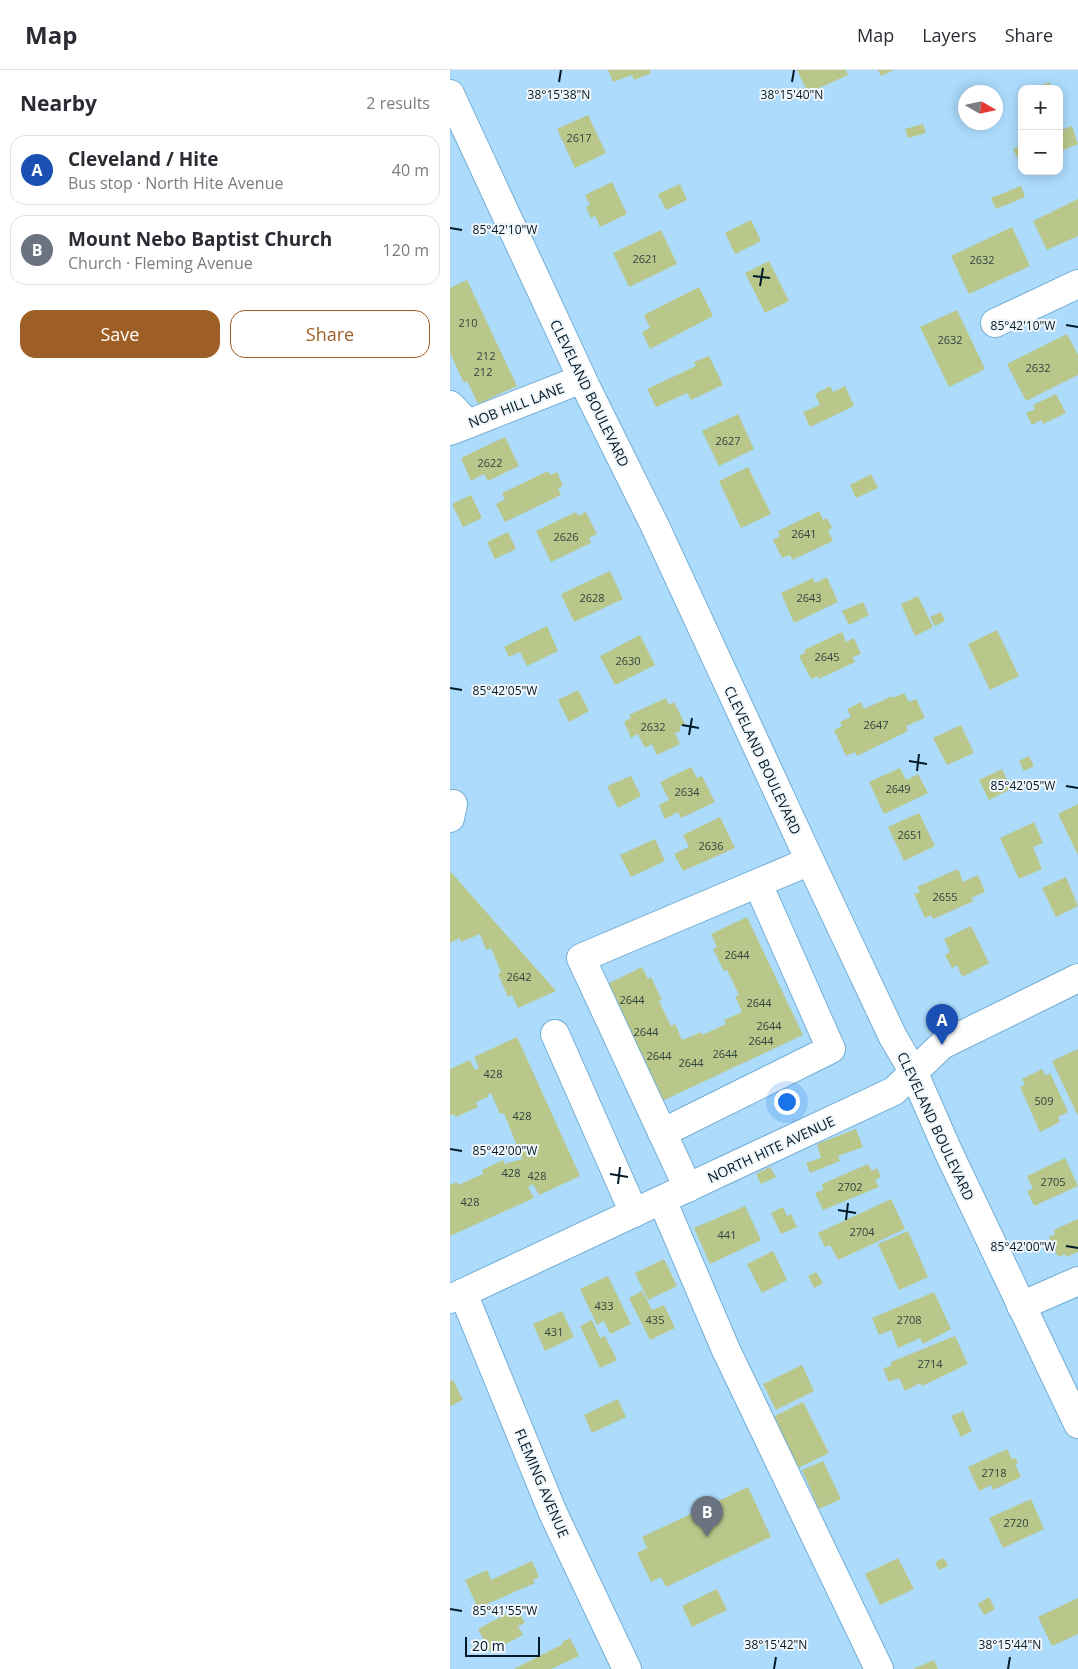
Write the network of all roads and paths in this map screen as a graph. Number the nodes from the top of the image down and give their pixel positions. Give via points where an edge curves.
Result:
1 (450, 94) edge
2 (1078, 284) edge
3 (995, 323) dead end
4 (582, 379) junction
5 (456, 420) edge
6 (810, 861) junction
7 (758, 884) junction
8 (1078, 978) edge
9 (555, 1034) dead end
10 (913, 1072) junction
11 (662, 1132) junction
12 (688, 1188) junction
13 (662, 1200) junction
14 (634, 1213) junction
15 (1078, 1281) edge
16 (456, 1296) edge
17 (1021, 1306) junction
18 (1078, 1424) edge
19 (627, 1669) edge
20 (879, 1669) edge

1 - 4 street, CLEVELAND BOULEVARD
2 - 3 street
4 - 5 street, NOB HILL LANE
4 - 6 street, CLEVELAND BOULEVARD via 655,526
6 - 7 street
6 - 10 street, CLEVELAND BOULEVARD
7 - 11 street via 831,1050
7 - 11 street via 581,958
8 - 10 street, NORTH HITE AVENUE via 942,1045
9 - 14 street
10 - 12 street, NORTH HITE AVENUE via 894,1091
10 - 17 street, CLEVELAND BOULEVARD
11 - 12 street
12 - 13 street, NORTH HITE AVENUE
13 - 14 street, NORTH HITE AVENUE
13 - 20 street via 726,1350
14 - 16 street, NORTH HITE AVENUE
15 - 17 street
16 - 19 street, FLEMING AVENUE
17 - 18 street, CLEVELAND BOULEVARD

